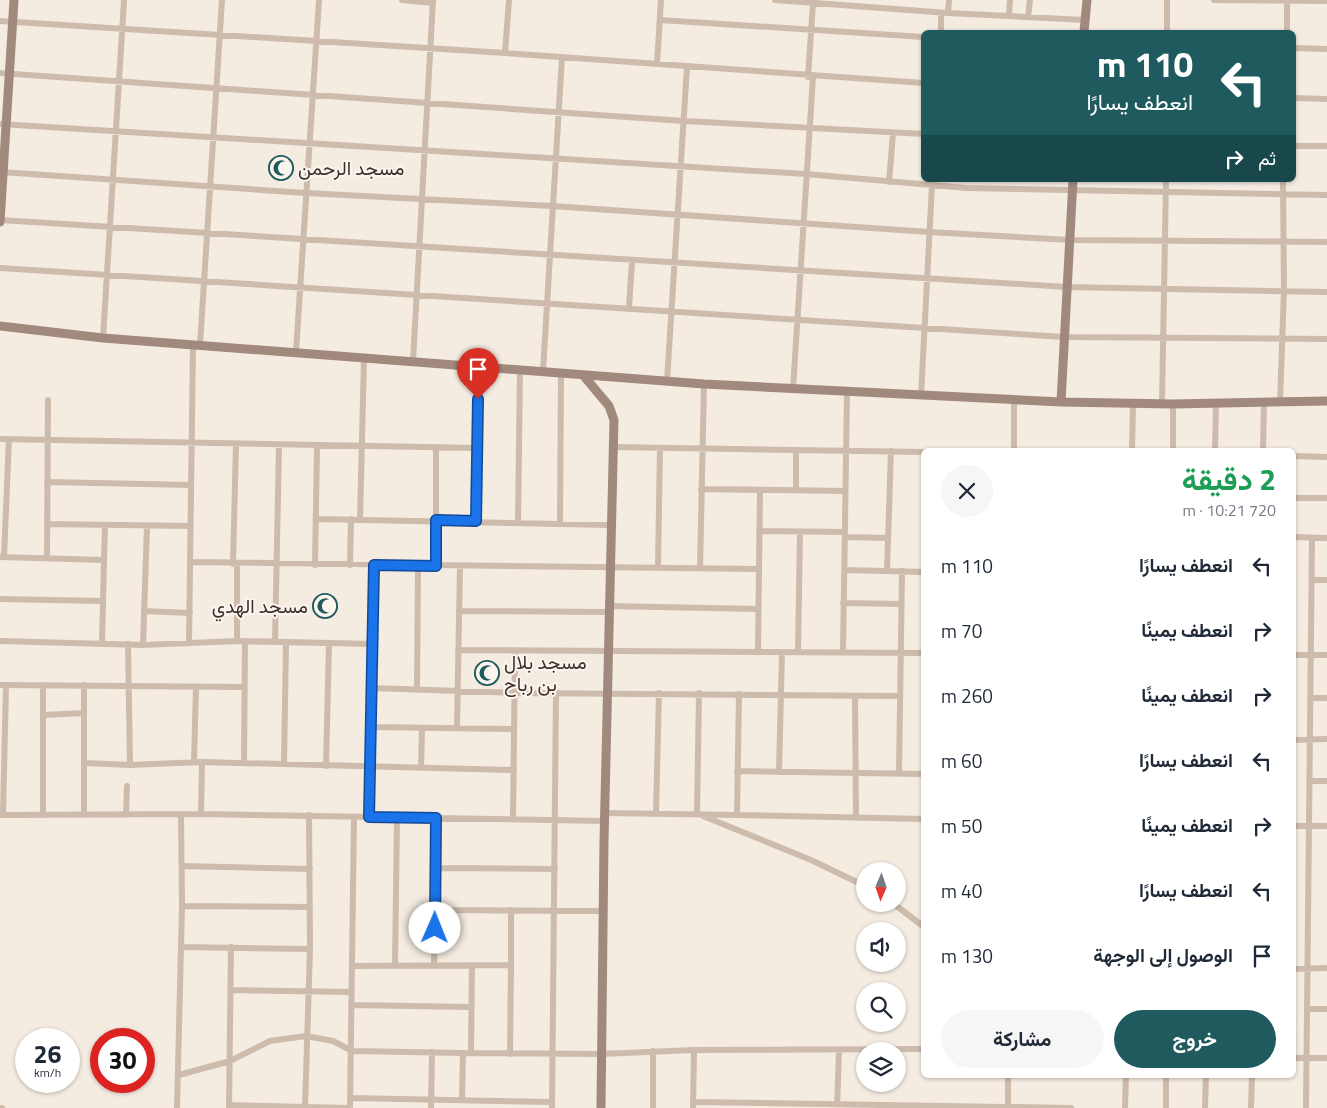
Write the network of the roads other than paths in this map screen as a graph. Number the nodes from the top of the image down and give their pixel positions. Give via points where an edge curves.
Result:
1 (14, 0) edge
2 (124, 0) edge
3 (222, 0) edge
4 (319, 0) edge
5 (402, 0) edge
6 (509, 0) edge
7 (661, 0) edge
8 (776, 0) edge
9 (949, 0) edge
10 (1010, 0) edge
11 (1030, 0) edge
12 (1087, 0) edge
13 (1167, 0) edge
14 (1214, 0) edge
15 (1287, 0) edge
16 (433, 1) edge
17 (1327, 1) edge
18 (839, 2) edge
19 (813, 3) junction
20 (945, 13) junction
21 (1009, 16) junction
22 (1028, 17) junction
23 (660, 20) junction
24 (1085, 20) junction
25 (0, 21) edge
26 (13, 22) junction
27 (122, 30) junction
28 (812, 30) junction
29 (941, 30) edge
30 (1084, 30) edge
31 (1167, 30) edge
32 (1287, 30) edge
33 (219, 36) junction
34 (921, 38) edge
35 (317, 42) junction
36 (1296, 48) edge
37 (430, 49) junction
38 (1327, 49) edge
39 (505, 53) junction
40 (562, 57) junction
41 (657, 64) junction
42 (687, 67) junction
43 (5, 73) edge
44 (811, 77) junction
45 (120, 82) junction
46 (921, 84) edge
47 (216, 86) junction
48 (313, 94) junction
49 (1296, 98) edge
50 (1327, 98) edge
51 (428, 102) junction
52 (559, 112) junction
53 (684, 121) junction
54 (3, 124) edge
55 (810, 128) junction
56 (117, 130) junction
57 (893, 133) junction
58 (921, 134) edge
59 (213, 136) junction
60 (310, 142) junction
61 (1296, 146) edge
62 (1327, 146) edge
63 (424, 150) junction
64 (556, 158) junction
65 (681, 166) junction
66 (2, 172) edge
67 (806, 174) junction
68 (114, 178) junction
69 (889, 182) junction
70 (966, 182) edge
71 (1073, 182) edge
72 (1166, 182) edge
73 (1283, 182) edge
74 (932, 185) junction
75 (210, 187) junction
76 (966, 188) junction
77 (1072, 191) junction
78 (306, 193) junction
79 (1166, 193) junction
80 (1283, 194) junction
81 (1327, 195) edge
82 (421, 198) junction
83 (552, 206) junction
84 (677, 216) junction
85 (0, 221) edge
86 (804, 223) junction
87 (111, 226) junction
88 (929, 232) junction
89 (208, 233) junction
90 (304, 240) junction
91 (1069, 240) junction
92 (1164, 240) junction
93 (1284, 241) junction
94 (1327, 242) edge
95 (418, 248) junction
96 (550, 255) junction
97 (632, 261) junction
98 (674, 263) junction
99 (0, 268) edge
100 (800, 272) junction
101 (108, 274) junction
102 (926, 280) junction
103 (204, 281) junction
104 (301, 287) junction
105 (1066, 287) junction
106 (1163, 289) junction
107 (1284, 290) junction
108 (1327, 292) edge
109 (416, 295) junction
110 (547, 302) junction
111 (629, 308) junction
112 (672, 310) junction
113 (797, 320) junction
114 (0, 326) edge
115 (924, 329) junction
116 (1064, 337) junction
117 (103, 338) junction
118 (1162, 338) junction
119 (1282, 339) junction
120 (1327, 339) edge
121 (196, 344) junction
122 (296, 352) junction
123 (364, 358) junction
124 (413, 361) junction
125 (479, 366) junction
126 (520, 369) junction
127 (543, 371) junction
128 (561, 372) junction
129 (583, 375) junction
130 (667, 381) junction
131 (704, 384) junction
132 (793, 389) junction
133 (846, 392) junction
134 (921, 396) junction
135 (48, 400) dead end
136 (1014, 400) junction
137 (1061, 402) junction
138 (1264, 402) junction
139 (1280, 402) junction
140 (1327, 402) edge
141 (1133, 403) junction
142 (1162, 404) junction
143 (1173, 404) junction
144 (1216, 404) junction
145 (0, 439) edge
146 (9, 439) junction
147 (48, 440) junction
148 (192, 443) junction
149 (236, 444) junction
150 (279, 446) junction
151 (317, 446) junction
152 (361, 447) junction
153 (436, 447) junction
154 (613, 447) junction
155 (477, 448) junction
156 (660, 448) junction
157 (702, 448) junction
158 (1014, 448) edge
159 (1132, 448) edge
160 (1173, 448) edge
161 (1215, 448) edge
162 (1263, 448) edge
163 (796, 450) junction
164 (846, 451) junction
165 (890, 451) junction
166 (921, 452) edge
167 (1296, 456) edge
168 (1327, 457) edge
169 (47, 482) junction
170 (191, 485) junction
171 (701, 489) junction
172 (760, 490) junction
173 (796, 490) junction
174 (845, 491) junction
175 (1296, 498) edge
176 (1327, 498) edge
177 (3, 512) edge
178 (316, 519) junction
179 (351, 520) junction
180 (360, 520) junction
181 (436, 520) junction
182 (476, 521) junction
183 (518, 523) junction
184 (560, 523) junction
185 (47, 524) junction
186 (106, 525) junction
187 (611, 525) junction
188 (147, 526) junction
189 (190, 526) junction
190 (759, 531) junction
191 (800, 532) junction
192 (845, 535) junction
193 (1296, 537) edge
194 (888, 538) junction
195 (1312, 538) junction
196 (1327, 538) edge
197 (2, 557) edge
198 (47, 558) junction
199 (104, 560) junction
200 (191, 562) junction
201 (235, 564) junction
202 (275, 564) junction
203 (315, 565) junction
204 (350, 565) junction
205 (374, 565) junction
206 (418, 566) junction
207 (436, 566) junction
208 (460, 566) junction
209 (609, 567) junction
210 (658, 568) junction
211 (700, 568) junction
212 (758, 569) junction
213 (844, 570) junction
214 (887, 571) junction
215 (902, 571) junction
216 (921, 572) edge
217 (1313, 580) junction
218 (1327, 580) edge
219 (0, 599) edge
220 (103, 600) junction
221 (843, 603) junction
222 (901, 604) junction
223 (608, 609) junction
224 (758, 609) junction
225 (144, 611) junction
226 (459, 611) junction
227 (190, 613) junction
228 (0, 641) edge
229 (189, 641) junction
230 (237, 641) junction
231 (245, 641) junction
232 (275, 642) junction
233 (286, 642) junction
234 (102, 643) junction
235 (329, 643) junction
236 (128, 644) junction
237 (373, 644) junction
238 (143, 645) junction
239 (458, 650) junction
240 (516, 651) junction
241 (608, 651) junction
242 (758, 651) junction
243 (798, 651) junction
244 (782, 652) junction
245 (843, 652) junction
246 (900, 653) junction
247 (921, 654) edge
248 (1296, 655) edge
249 (1311, 655) junction
250 (1327, 655) edge
251 (3, 685) edge
252 (43, 685) junction
253 (84, 685) junction
254 (128, 686) junction
255 (196, 687) junction
256 (244, 687) junction
257 (372, 688) junction
258 (417, 689) junction
259 (457, 692) junction
260 (556, 692) junction
261 (515, 693) junction
262 (659, 693) junction
263 (699, 693) junction
264 (607, 694) junction
265 (738, 694) junction
266 (781, 694) junction
267 (855, 696) junction
268 (899, 696) junction
269 (1310, 698) junction
270 (1327, 698) edge
271 (84, 713) junction
272 (44, 714) junction
273 (371, 727) junction
274 (422, 728) junction
275 (457, 728) junction
276 (514, 729) junction
277 (1327, 739) edge
278 (1296, 740) edge
279 (1311, 740) junction
280 (194, 762) junction
281 (202, 762) junction
282 (85, 763) junction
283 (244, 764) junction
284 (284, 764) junction
285 (130, 765) junction
286 (326, 766) junction
287 (370, 767) junction
288 (421, 768) junction
289 (514, 770) junction
290 (737, 771) junction
291 (779, 772) junction
292 (856, 772) junction
293 (899, 773) junction
294 (921, 774) edge
295 (1310, 781) junction
296 (1327, 781) edge
297 (127, 786) dead end
298 (656, 813) junction
299 (181, 814) junction
300 (201, 814) junction
301 (698, 814) junction
302 (1, 815) edge
303 (43, 815) junction
304 (84, 815) junction
305 (310, 815) junction
306 (737, 815) junction
307 (126, 816) junction
308 (354, 817) junction
309 (369, 817) junction
310 (604, 817) junction
311 (856, 817) junction
312 (398, 818) junction
313 (436, 818) junction
314 (513, 819) junction
315 (921, 819) edge
316 (555, 820) junction
317 (1296, 826) edge
318 (1310, 826) junction
319 (1327, 826) edge
320 (182, 866) junction
321 (310, 868) junction
322 (436, 868) junction
323 (554, 869) junction
324 (856, 882) edge
325 (182, 906) junction
326 (310, 907) junction
327 (436, 910) junction
328 (511, 910) junction
329 (555, 910) junction
330 (603, 911) junction
331 (904, 912) edge
332 (921, 925) edge
333 (181, 947) junction
334 (231, 947) junction
335 (310, 949) junction
336 (395, 965) junction
337 (434, 965) junction
338 (472, 965) junction
339 (511, 965) junction
340 (352, 966) junction
341 (1296, 968) edge
342 (1327, 968) edge
343 (1308, 969) junction
344 (231, 990) junction
345 (308, 991) junction
346 (351, 992) junction
347 (351, 1005) junction
348 (471, 1007) junction
349 (1307, 1009) junction
350 (1327, 1009) edge
351 (306, 1036) junction
352 (921, 1049) edge
353 (694, 1050) junction
354 (352, 1051) junction
355 (653, 1051) junction
356 (839, 1051) junction
357 (432, 1052) junction
358 (463, 1053) junction
359 (471, 1053) junction
360 (510, 1054) junction
361 (553, 1054) junction
362 (602, 1054) junction
363 (1296, 1058) edge
364 (1306, 1058) junction
365 (1327, 1058) edge
366 (230, 1061) junction
367 (179, 1075) junction
368 (1008, 1078) edge
369 (1126, 1078) edge
370 (1166, 1078) edge
371 (1206, 1078) edge
372 (1252, 1078) edge
373 (350, 1098) junction
374 (432, 1100) junction
375 (462, 1100) junction
376 (552, 1105) edge
377 (693, 1105) edge
378 (229, 1106) edge
379 (305, 1107) edge
380 (838, 1107) edge
381 (884, 1107) edge
382 (923, 1107) edge
383 (965, 1107) edge
384 (1008, 1107) edge
385 (177, 1108) edge
386 (349, 1108) edge
387 (431, 1108) edge
388 (601, 1108) edge
389 (652, 1108) edge
390 (1071, 1108) edge
391 (1125, 1108) edge
392 (1166, 1108) edge
393 (1205, 1108) edge
394 (1252, 1108) edge
395 (1306, 1108) edge

1 - 26 street
2 - 27 street
3 - 33 street
4 - 35 street
5 - 16 street
6 - 39 street
7 - 23 street
8 - 19 street
9 - 20 street
10 - 21 street
11 - 22 street
12 - 24 street
13 - 31 street
14 - 15 street
15 - 17 street
15 - 32 street
16 - 37 street
18 - 19 street
18 - 20 street
19 - 28 street
20 - 21 street
20 - 29 street
21 - 22 street
22 - 24 street
23 - 28 street
23 - 41 street
24 - 30 street
25 - 26 street
26 - 27 street
26 - 43 street
27 - 33 street
27 - 45 street
28 - 34 street
28 - 44 street
33 - 35 street
33 - 47 street
35 - 37 street
35 - 48 street
36 - 38 street
37 - 39 street
37 - 51 street
39 - 40 street
40 - 41 street
40 - 52 street
41 - 42 street
42 - 44 street
42 - 53 street
43 - 45 street
43 - 54 street
44 - 46 street
44 - 55 street
45 - 47 street
45 - 56 street
47 - 48 street
47 - 59 street
48 - 51 street
48 - 60 street
49 - 50 street
51 - 52 street
51 - 63 street
52 - 53 street
52 - 64 street
53 - 55 street
53 - 65 street
54 - 56 street
54 - 66 street
55 - 57 street
55 - 67 street
56 - 59 street
56 - 68 street
57 - 58 street
57 - 69 street
59 - 60 street
59 - 75 street
60 - 63 street
60 - 78 street
61 - 62 street
63 - 64 street
63 - 82 street
64 - 65 street
64 - 83 street
65 - 67 street
65 - 84 street
66 - 68 street
66 - 85 street
67 - 69 street
67 - 86 street
68 - 75 street
68 - 87 street
69 - 74 street
70 - 76 street
71 - 77 street
72 - 79 street
73 - 80 street
74 - 76 street
74 - 88 street
75 - 78 street
75 - 89 street
76 - 77 street
77 - 79 street
77 - 91 street
78 - 82 street
78 - 90 street
79 - 80 street
79 - 92 street
80 - 81 street
80 - 93 street
82 - 83 street
82 - 95 street
83 - 84 street
83 - 96 street
84 - 86 street
84 - 98 street
85 - 87 street
86 - 88 street
86 - 100 street
87 - 89 street
87 - 101 street
88 - 91 street
88 - 102 street
89 - 90 street
89 - 103 street
90 - 95 street
90 - 104 street
91 - 92 street
91 - 105 street
92 - 93 street
92 - 106 street
93 - 94 street
93 - 107 street
95 - 96 street
95 - 109 street
96 - 97 street
96 - 110 street
97 - 98 street
97 - 111 street
98 - 100 street
98 - 112 street
99 - 101 street
100 - 102 street
100 - 113 street
101 - 103 street
101 - 117 street
102 - 105 street
102 - 115 street
103 - 104 street
103 - 121 street
104 - 109 street
104 - 122 street
105 - 106 street
105 - 116 street
106 - 107 street
106 - 118 street
107 - 108 street
107 - 119 street
109 - 110 street
109 - 124 street
110 - 111 street
110 - 127 street
111 - 112 street
112 - 113 street
112 - 130 street
113 - 115 street
113 - 132 street
114 - 117 street
115 - 116 street
115 - 134 street
116 - 118 street
116 - 137 street
117 - 121 street
118 - 119 street
118 - 142 street
119 - 120 street
119 - 139 street
121 - 122 street
121 - 148 street
122 - 123 street
123 - 124 street
123 - 152 street
124 - 125 street
125 - 126 street
125 - 155 street
126 - 127 street
126 - 183 street
127 - 128 street
128 - 129 street
128 - 184 street
129 - 130 street
129 - 154 street via 613,414
130 - 131 street
131 - 132 street
131 - 157 street
132 - 133 street
133 - 134 street
133 - 164 street
134 - 136 street
135 - 147 street
136 - 137 street
136 - 158 street
137 - 141 street
138 - 139 street
138 - 144 street
138 - 162 street
139 - 140 street
141 - 142 street
141 - 159 street
142 - 143 street
143 - 144 street
143 - 160 street
144 - 161 street
145 - 146 street
146 - 147 street
146 - 177 street
147 - 148 street
147 - 169 street
148 - 149 street
148 - 170 street
149 - 150 street
149 - 201 street
150 - 151 street
150 - 202 street
151 - 152 street
151 - 178 street
152 - 153 street
152 - 180 street
153 - 155 street
153 - 181 street
154 - 156 street
154 - 187 street
155 - 182 street
156 - 157 street
156 - 210 street
157 - 163 street
157 - 171 street
163 - 164 street
163 - 173 street
164 - 165 street
164 - 174 street
165 - 166 street
165 - 194 street
167 - 168 street
169 - 170 street
169 - 185 street
170 - 189 street
171 - 172 street
171 - 211 street
172 - 173 street
172 - 190 street
173 - 174 street
174 - 192 street
175 - 176 street
177 - 197 street
178 - 179 street
178 - 203 street
179 - 180 street
179 - 204 street
180 - 181 street
181 - 182 street
181 - 207 street
182 - 183 street
183 - 184 street
184 - 187 street
185 - 186 street
185 - 198 street
186 - 188 street
186 - 199 street
187 - 209 street
188 - 189 street
188 - 225 street
189 - 200 street
190 - 191 street
190 - 212 street
191 - 192 street
191 - 243 street
192 - 194 street
192 - 213 street
193 - 195 street
194 - 214 street
195 - 196 street
195 - 217 street
197 - 198 street
198 - 199 street
199 - 220 street
200 - 201 street
200 - 227 street
201 - 202 street
201 - 230 street
202 - 203 street
202 - 232 street
203 - 204 street
204 - 205 street
205 - 206 street
205 - 237 street
206 - 207 street
206 - 258 street
207 - 208 street
208 - 209 street
208 - 226 street
209 - 210 street
209 - 223 street
210 - 211 street
211 - 212 street
212 - 224 street
213 - 214 street
213 - 221 street
214 - 215 street
215 - 216 street
215 - 222 street
217 - 218 street
217 - 249 street
219 - 220 street
220 - 234 street
221 - 222 street
221 - 245 street
222 - 246 street
223 - 224 street
223 - 226 street
223 - 241 street
224 - 242 street
225 - 227 street
225 - 238 street
226 - 239 street
227 - 229 street
228 - 234 street
229 - 230 street
229 - 238 street
230 - 231 street
231 - 232 street
231 - 256 street
232 - 233 street
233 - 235 street
233 - 284 street
234 - 236 street
235 - 237 street
235 - 286 street
236 - 238 street
236 - 254 street
237 - 257 street
239 - 240 street
239 - 259 street
240 - 241 street
240 - 261 street
241 - 242 street
241 - 264 street
242 - 244 street
243 - 244 street
243 - 245 street
244 - 266 street
245 - 246 street
246 - 247 street
246 - 268 street
248 - 249 street
249 - 250 street
249 - 269 street
251 - 252 street
251 - 302 street
252 - 253 street
252 - 272 street
253 - 254 street
253 - 271 street
254 - 255 street
254 - 285 street
255 - 256 street
255 - 280 street
256 - 283 street
257 - 258 street
257 - 273 street
258 - 259 street
259 - 261 street
259 - 275 street
260 - 261 street
260 - 264 street
260 - 316 street
261 - 276 street
262 - 263 street
262 - 264 street
262 - 298 street
263 - 265 street
263 - 301 street
264 - 310 street
265 - 266 street
265 - 290 street
266 - 267 street
266 - 291 street
267 - 268 street
267 - 292 street
268 - 293 street
269 - 270 street
269 - 279 street
271 - 272 street
271 - 282 street
272 - 303 street
273 - 274 street
273 - 287 street
274 - 275 street
274 - 288 street
275 - 276 street
276 - 289 street
277 - 279 street
278 - 279 street
279 - 295 street
280 - 281 street
280 - 285 street
281 - 283 street
281 - 300 street
282 - 285 street
282 - 304 street
283 - 284 street
284 - 286 street
286 - 287 street
287 - 288 street
287 - 309 street
288 - 289 street
289 - 314 street
290 - 291 street
290 - 306 street
291 - 292 street
292 - 293 street
292 - 311 street
293 - 294 street
295 - 296 street
295 - 318 street
297 - 307 street
298 - 301 street
298 - 310 street
299 - 300 street
299 - 307 street
299 - 320 street
300 - 305 street
301 - 306 street
301 - 324 street
302 - 303 street
303 - 304 street
304 - 307 street
305 - 308 street
305 - 321 street
306 - 311 street
308 - 309 street
308 - 340 street
309 - 312 street
310 - 316 street
310 - 330 street
311 - 315 street
312 - 313 street
312 - 336 street
313 - 314 street
313 - 322 street
314 - 316 street
316 - 323 street
317 - 318 street
318 - 319 street
318 - 343 street
320 - 321 street
320 - 325 street
321 - 326 street
322 - 323 street
322 - 327 street
323 - 329 street
325 - 326 street
325 - 333 street
326 - 335 street
327 - 328 street
327 - 337 street
328 - 329 street
328 - 339 street
329 - 330 street
329 - 361 street
330 - 362 street
331 - 332 street
333 - 334 street
333 - 367 street
334 - 335 street
334 - 344 street
335 - 345 street
336 - 337 street
336 - 340 street
337 - 338 street
338 - 339 street
338 - 348 street
339 - 360 street
340 - 346 street
341 - 343 street
342 - 343 street
343 - 349 street
344 - 345 street
344 - 366 street
345 - 346 street
345 - 351 street
346 - 347 street
347 - 348 street
347 - 354 street
348 - 359 street
349 - 350 street
349 - 364 street
351 - 354 street via 333,1041
351 - 366 street via 270,1041
351 - 379 street
352 - 356 street
353 - 355 street
353 - 356 street
353 - 377 street
354 - 357 street
354 - 373 street
355 - 362 street
355 - 389 street
356 - 380 street
357 - 358 street
357 - 374 street
358 - 359 street
358 - 375 street
359 - 360 street
360 - 361 street
361 - 362 street
361 - 376 street
362 - 388 street
363 - 364 street
364 - 365 street
364 - 395 street
366 - 367 street
366 - 378 street
367 - 385 street
368 - 384 street
369 - 391 street
370 - 392 street
371 - 393 street
372 - 394 street
373 - 374 street
373 - 386 street
374 - 375 street
374 - 387 street
375 - 376 street
377 - 380 street
378 - 379 street
379 - 386 street
380 - 381 street
381 - 382 street
382 - 383 street
383 - 384 street
384 - 390 street

